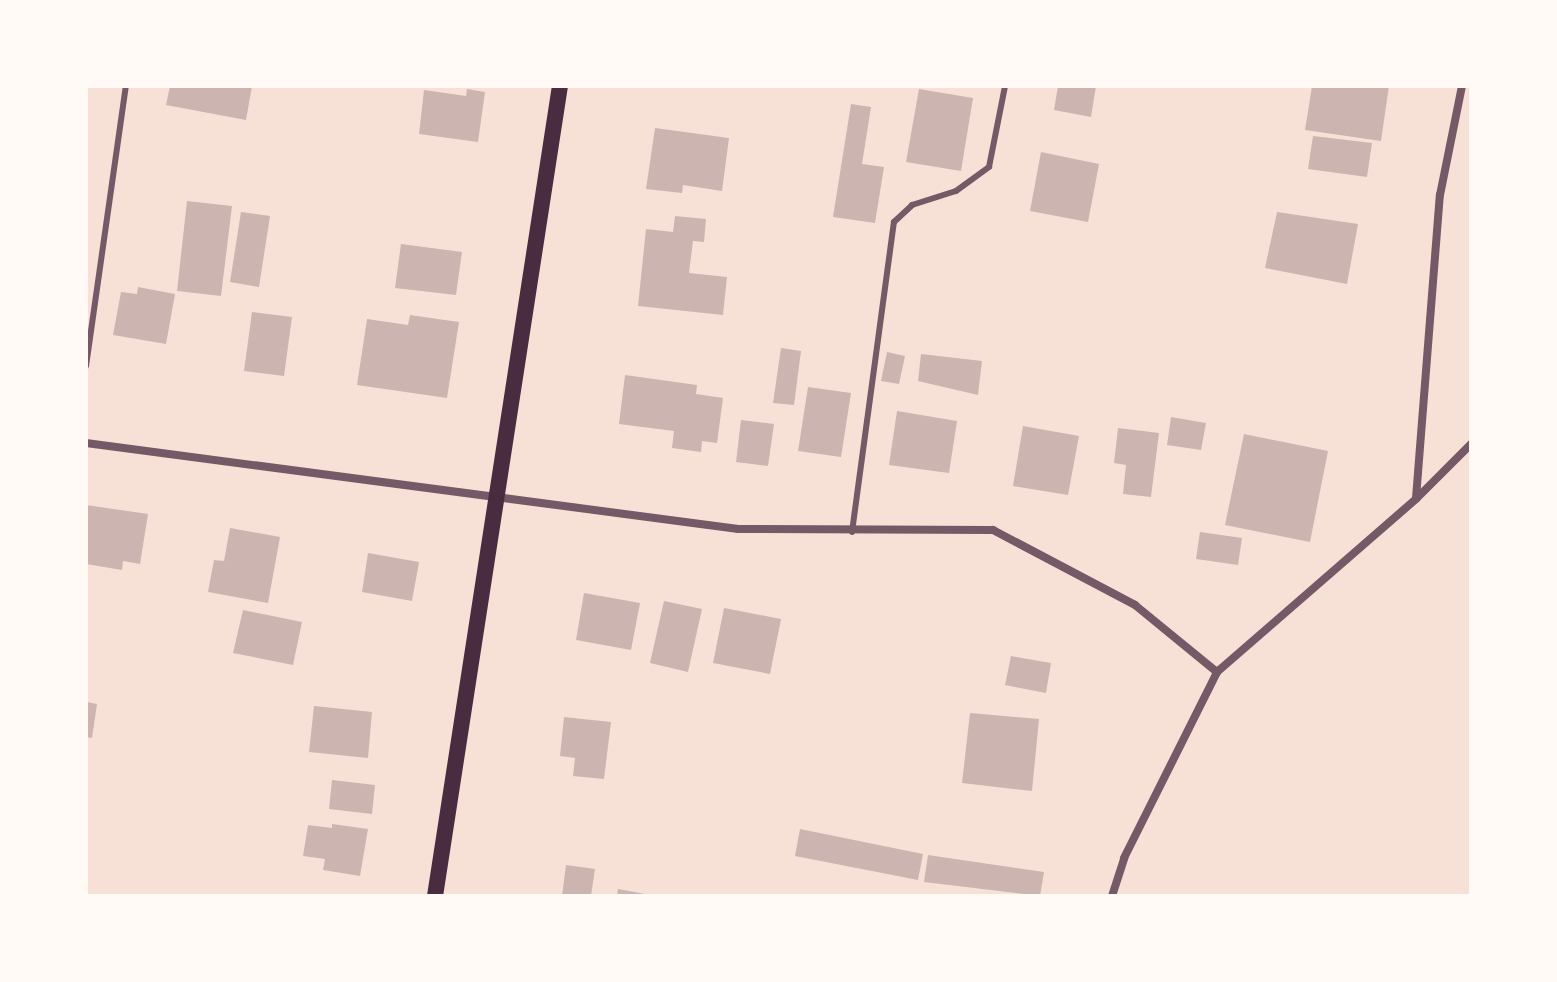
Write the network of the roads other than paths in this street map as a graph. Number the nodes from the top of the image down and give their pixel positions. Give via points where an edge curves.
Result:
1 (126, 86) edge
2 (560, 86) edge
3 (1005, 86) edge
4 (1462, 86) edge
5 (86, 366) edge
6 (86, 443) edge
7 (1471, 444) edge
8 (496, 498) junction
9 (1416, 499) junction
10 (852, 532) junction
11 (1217, 672) junction
12 (435, 896) edge
13 (1112, 896) edge

1 - 5 lane
2 - 8 main road
3 - 10 lane via 989,167 956,191 912,205 894,222
4 - 9 street via 1440,195
6 - 8 street
7 - 9 street
8 - 10 street via 738,529
8 - 12 main road
9 - 11 street
10 - 11 street via 966,527 1008,535 1135,605
11 - 13 street via 1124,858

